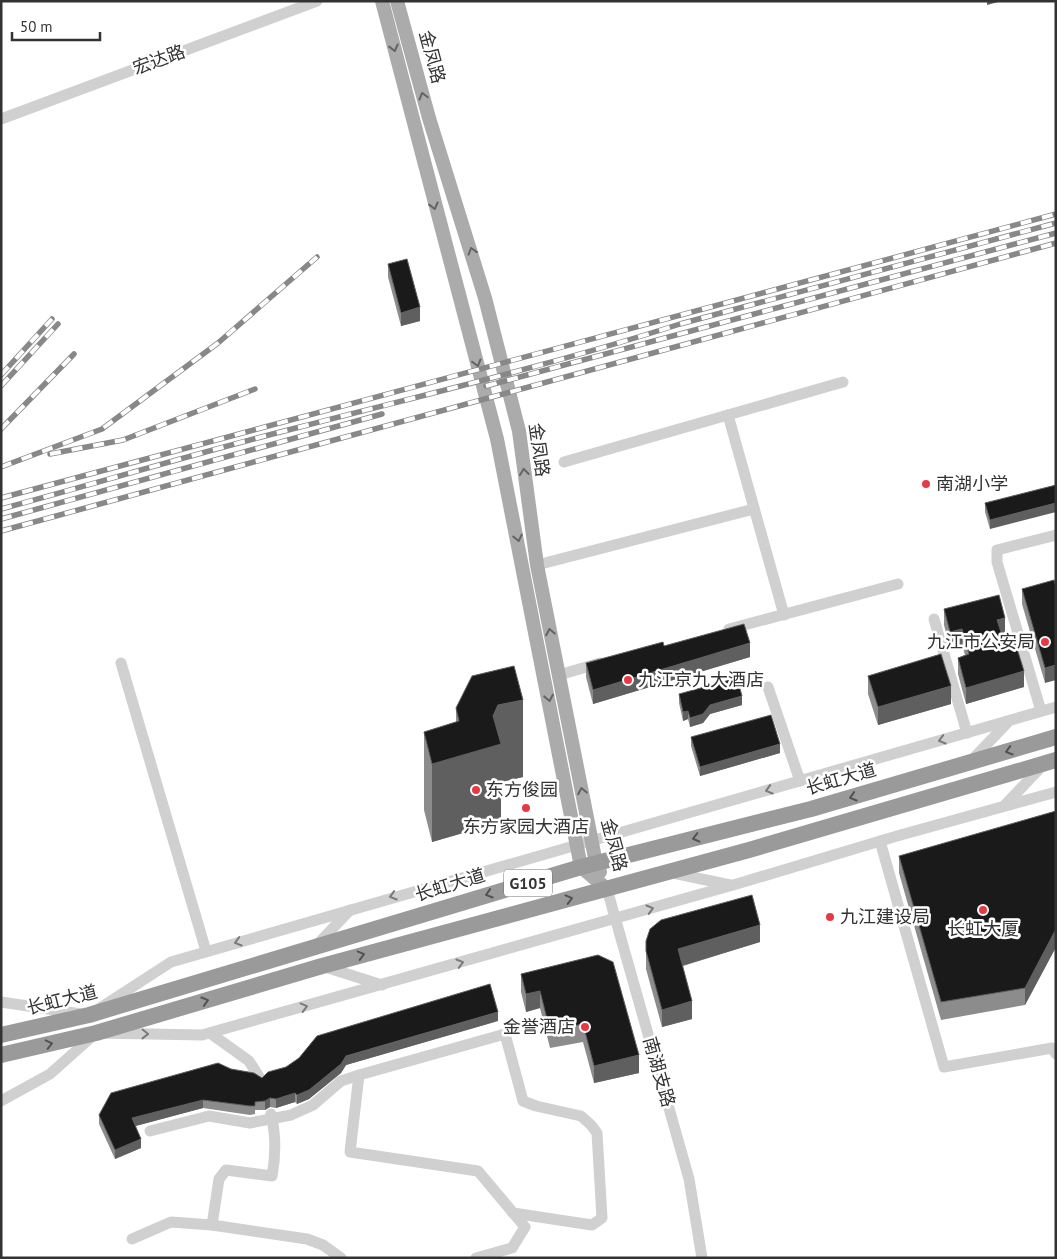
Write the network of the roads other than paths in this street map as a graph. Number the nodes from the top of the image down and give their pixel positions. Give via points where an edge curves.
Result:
1 (317, 1) edge
2 (382, 1) edge
3 (397, 1) edge
4 (1, 119) edge
5 (843, 382) dead end
6 (728, 415) junction
7 (564, 462) dead end
8 (754, 509) junction
9 (1056, 535) edge
10 (537, 564) junction
11 (898, 584) dead end
12 (784, 615) junction
13 (934, 618) dead end
14 (718, 632) edge
15 (615, 660) edge
16 (121, 663) dead end
17 (559, 674) junction
18 (768, 687) dead end
19 (1056, 707) edge
20 (1041, 711) junction
21 (1009, 721) junction
22 (967, 733) junction
23 (1056, 737) edge
24 (970, 762) junction
25 (1050, 762) edge
26 (800, 781) junction
27 (1056, 792) edge
28 (1004, 806) junction
29 (591, 840) junction
30 (880, 841) junction
31 (577, 844) junction
32 (588, 865) junction
33 (668, 872) junction
34 (734, 885) junction
35 (607, 889) junction
36 (351, 909) junction
37 (616, 919) junction
38 (316, 947) junction
39 (206, 951) junction
40 (322, 966) junction
41 (382, 985) junction
42 (1, 1002) edge
43 (89, 1015) junction
44 (210, 1033) junction
45 (96, 1034) junction
46 (1, 1035) edge
47 (1056, 1054) edge
48 (1, 1055) edge
49 (359, 1075) junction
50 (261, 1080) edge
51 (1, 1101) edge
52 (271, 1117) junction
53 (150, 1132) dead end
54 (513, 1213) junction
55 (212, 1225) junction
56 (132, 1239) dead end
57 (341, 1258) edge
58 (476, 1258) edge
59 (702, 1258) edge

1 - 4 street, 宏达路
2 -> 31 main road, 金凤路 via 497,439
10 -> 3 main road, 金凤路 via 519,431 486,298 429,118
5 - 6 street
6 - 7 street
6 - 8 street
8 - 10 street
8 - 12 street
9 - 20 street via 997,550 997,562
17 -> 10 main road, 金凤路
11 - 12 street
12 - 14 street
13 - 22 street
15 - 17 street
16 - 39 street
29 -> 17 main road, 金凤路
18 - 26 street
19 - 20 street
20 - 21 street
21 - 22 street
21 - 24 street
22 -> 26 street
23 -> 24 highway, 长虹大道 / G105
24 -> 32 highway, 长虹大道 / G105 via 811,809
25 - 28 street
25 - 33 highway, G105
26 -> 29 street
27 - 28 street
28 - 30 street
29 - 31 street
29 - 32 main road, 金凤路
30 - 34 street
30 - 47 street via 944,1067 1052,1048
31 - 32 main road, 金凤路
31 -> 36 street
32 - 35 main road, 金凤路
32 -> 38 highway, 长虹大道 / G105
33 - 34 street
33 - 35 highway, G105
37 -> 34 street
35 - 37 street, 南湖支路
40 -> 35 highway, G105
36 - 38 street
36 -> 39 street
41 -> 37 street
37 - 59 street, 南湖支路 via 689,1179
38 - 43 highway, 长虹大道 / G105
39 - 43 street via 171,962
40 - 41 street
45 -> 40 highway, G105
44 -> 41 street
42 - 43 street
43 - 46 highway, 长虹大道 / G105
45 -> 44 street
44 - 50 street via 249,1061
48 -> 45 highway, G105
45 - 51 street via 50,1074
49 - 52 street via 341,1081 313,1105 291,1115
49 - 54 street via 350,1152 478,1171
49 - 54 street via 505,1034 523,1101 581,1116 597,1133 602,1218 592,1225
52 - 53 street via 250,1123 209,1116
52 - 55 street via 276,1160 272,1176 226,1170 219,1179
54 - 58 street via 525,1227 512,1248
55 - 56 street via 171,1222
55 - 57 street via 308,1240 323,1245

